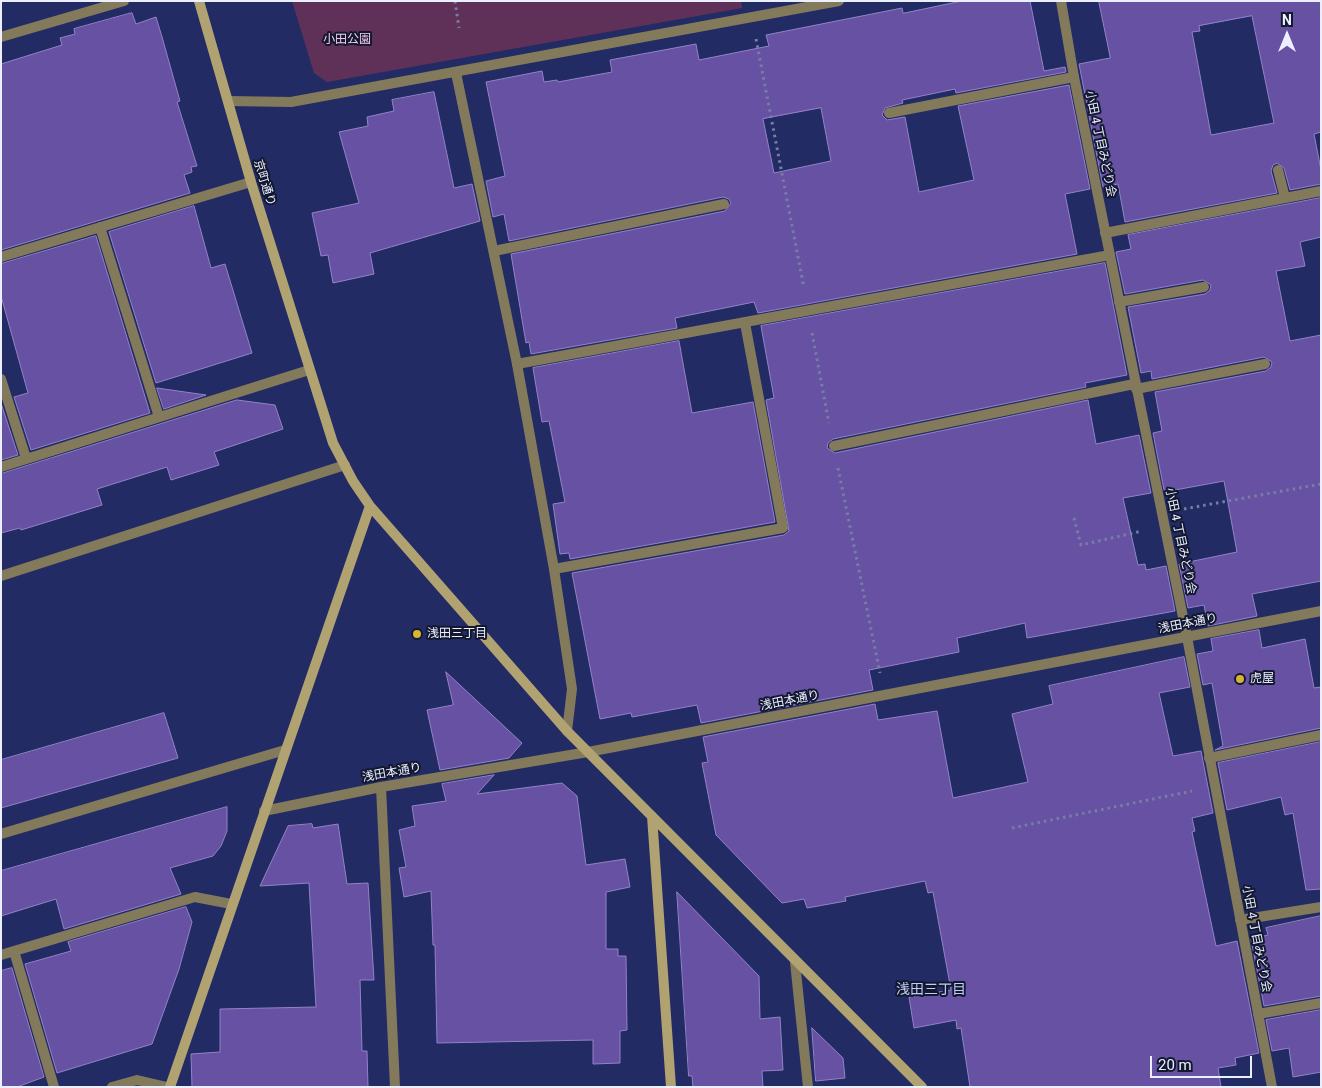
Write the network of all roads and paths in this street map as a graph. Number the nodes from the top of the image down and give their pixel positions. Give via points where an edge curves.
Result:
1 (124, 1) edge
2 (199, 1) edge
3 (454, 1) edge
4 (838, 1) edge
5 (1061, 1) edge
6 (814, 4) edge
7 (752, 18) junction
8 (459, 28) dead end
9 (1, 37) edge
10 (456, 73) junction
11 (1074, 77) junction
12 (228, 101) junction
13 (889, 113) dead end
14 (1278, 170) dead end
15 (251, 182) junction
16 (1321, 191) edge
17 (1285, 198) junction
18 (724, 204) dead end
19 (100, 227) junction
20 (1105, 233) junction
21 (494, 251) junction
22 (1110, 255) junction
23 (1, 257) edge
24 (1204, 287) dead end
25 (1119, 302) junction
26 (808, 309) junction
27 (745, 323) junction
28 (517, 364) junction
29 (1265, 364) dead end
30 (309, 370) junction
31 (1, 379) edge
32 (1135, 387) junction
33 (159, 417) junction
34 (834, 446) junction
35 (26, 458) junction
36 (345, 465) junction
37 (1, 467) edge
38 (1321, 484) edge
39 (370, 506) junction
40 (1161, 513) junction
41 (1074, 518) dead end
42 (1164, 526) junction
43 (554, 569) junction
44 (1, 576) edge
45 (1321, 610) edge
46 (1186, 637) junction
47 (885, 695) junction
48 (567, 731) junction
49 (1321, 735) edge
50 (285, 750) junction
51 (588, 752) junction
52 (1209, 758) junction
53 (382, 787) junction
54 (1214, 787) junction
55 (264, 811) junction
56 (652, 816) junction
57 (1012, 828) dead end
58 (1, 834) edge
59 (231, 904) junction
60 (1321, 908) edge
61 (1240, 920) junction
62 (14, 951) junction
63 (1, 955) edge
64 (795, 962) junction
65 (1321, 1003) edge
66 (1258, 1014) junction
67 (54, 1087) edge
68 (112, 1087) edge
69 (168, 1087) edge
70 (395, 1087) edge
71 (671, 1087) edge
72 (808, 1087) edge
73 (922, 1087) edge
74 (1272, 1087) edge

1 - 9 street
2 - 12 street, 京町通り
3 - 8 path
4 - 6 street
5 - 11 street, 小田 4 丁目みどり会
6 - 7 street
7 - 10 street
7 - 26 path
10 - 12 street via 291,102
10 - 21 street
11 - 13 street
11 - 20 street, 小田 4 丁目みどり会
12 - 15 street, 京町通り
14 - 17 street
15 - 19 street
15 - 30 street, 京町通り
16 - 17 street
17 - 20 street
18 - 21 street
19 - 23 street
19 - 33 street
20 - 22 street, 小田 4 丁目みどり会
21 - 28 street
22 - 25 street, 小田 4 丁目みどり会
22 - 26 street
24 - 25 street
25 - 32 street, 小田 4 丁目みどり会
26 - 27 street
26 - 34 path
27 - 28 street
27 - 43 street via 783,528
28 - 43 street
29 - 32 street
30 - 33 street
30 - 36 street, 京町通り via 333,443
31 - 35 street
32 - 34 street
32 - 40 street, 小田 4 丁目みどり会
33 - 35 street
34 - 47 path
35 - 37 street
36 - 39 street, 京町通り
36 - 44 street
38 - 40 path
39 - 48 street, 京町通り
39 - 50 street
40 - 42 street, 小田 4 丁目みどり会
41 - 42 path via 1081,545
42 - 46 street, 小田 4 丁目みどり会
43 - 48 street via 572,688
45 - 46 street, 浅田本通り
46 - 47 street, 浅田本通り
46 - 52 street, 小田 4 丁目みどり会
47 - 51 street, 浅田本通り
48 - 51 street, 京町通り
49 - 52 street
50 - 55 street
50 - 58 street
51 - 53 street, 浅田本通り
51 - 56 street, 京町通り
52 - 54 street, 小田 4 丁目みどり会
53 - 55 street, 浅田本通り
53 - 70 street
54 - 57 path
54 - 61 street, 小田 4 丁目みどり会
55 - 59 street
56 - 64 street, 京町通り
56 - 71 street
59 - 62 street via 195,897
59 - 69 street
60 - 61 street
61 - 66 street, 小田 4 丁目みどり会
62 - 63 street
62 - 67 street
64 - 72 street
64 - 73 street, 京町通り
65 - 66 street
66 - 74 street, 小田 4 丁目みどり会
68 - 69 street via 137,1080

